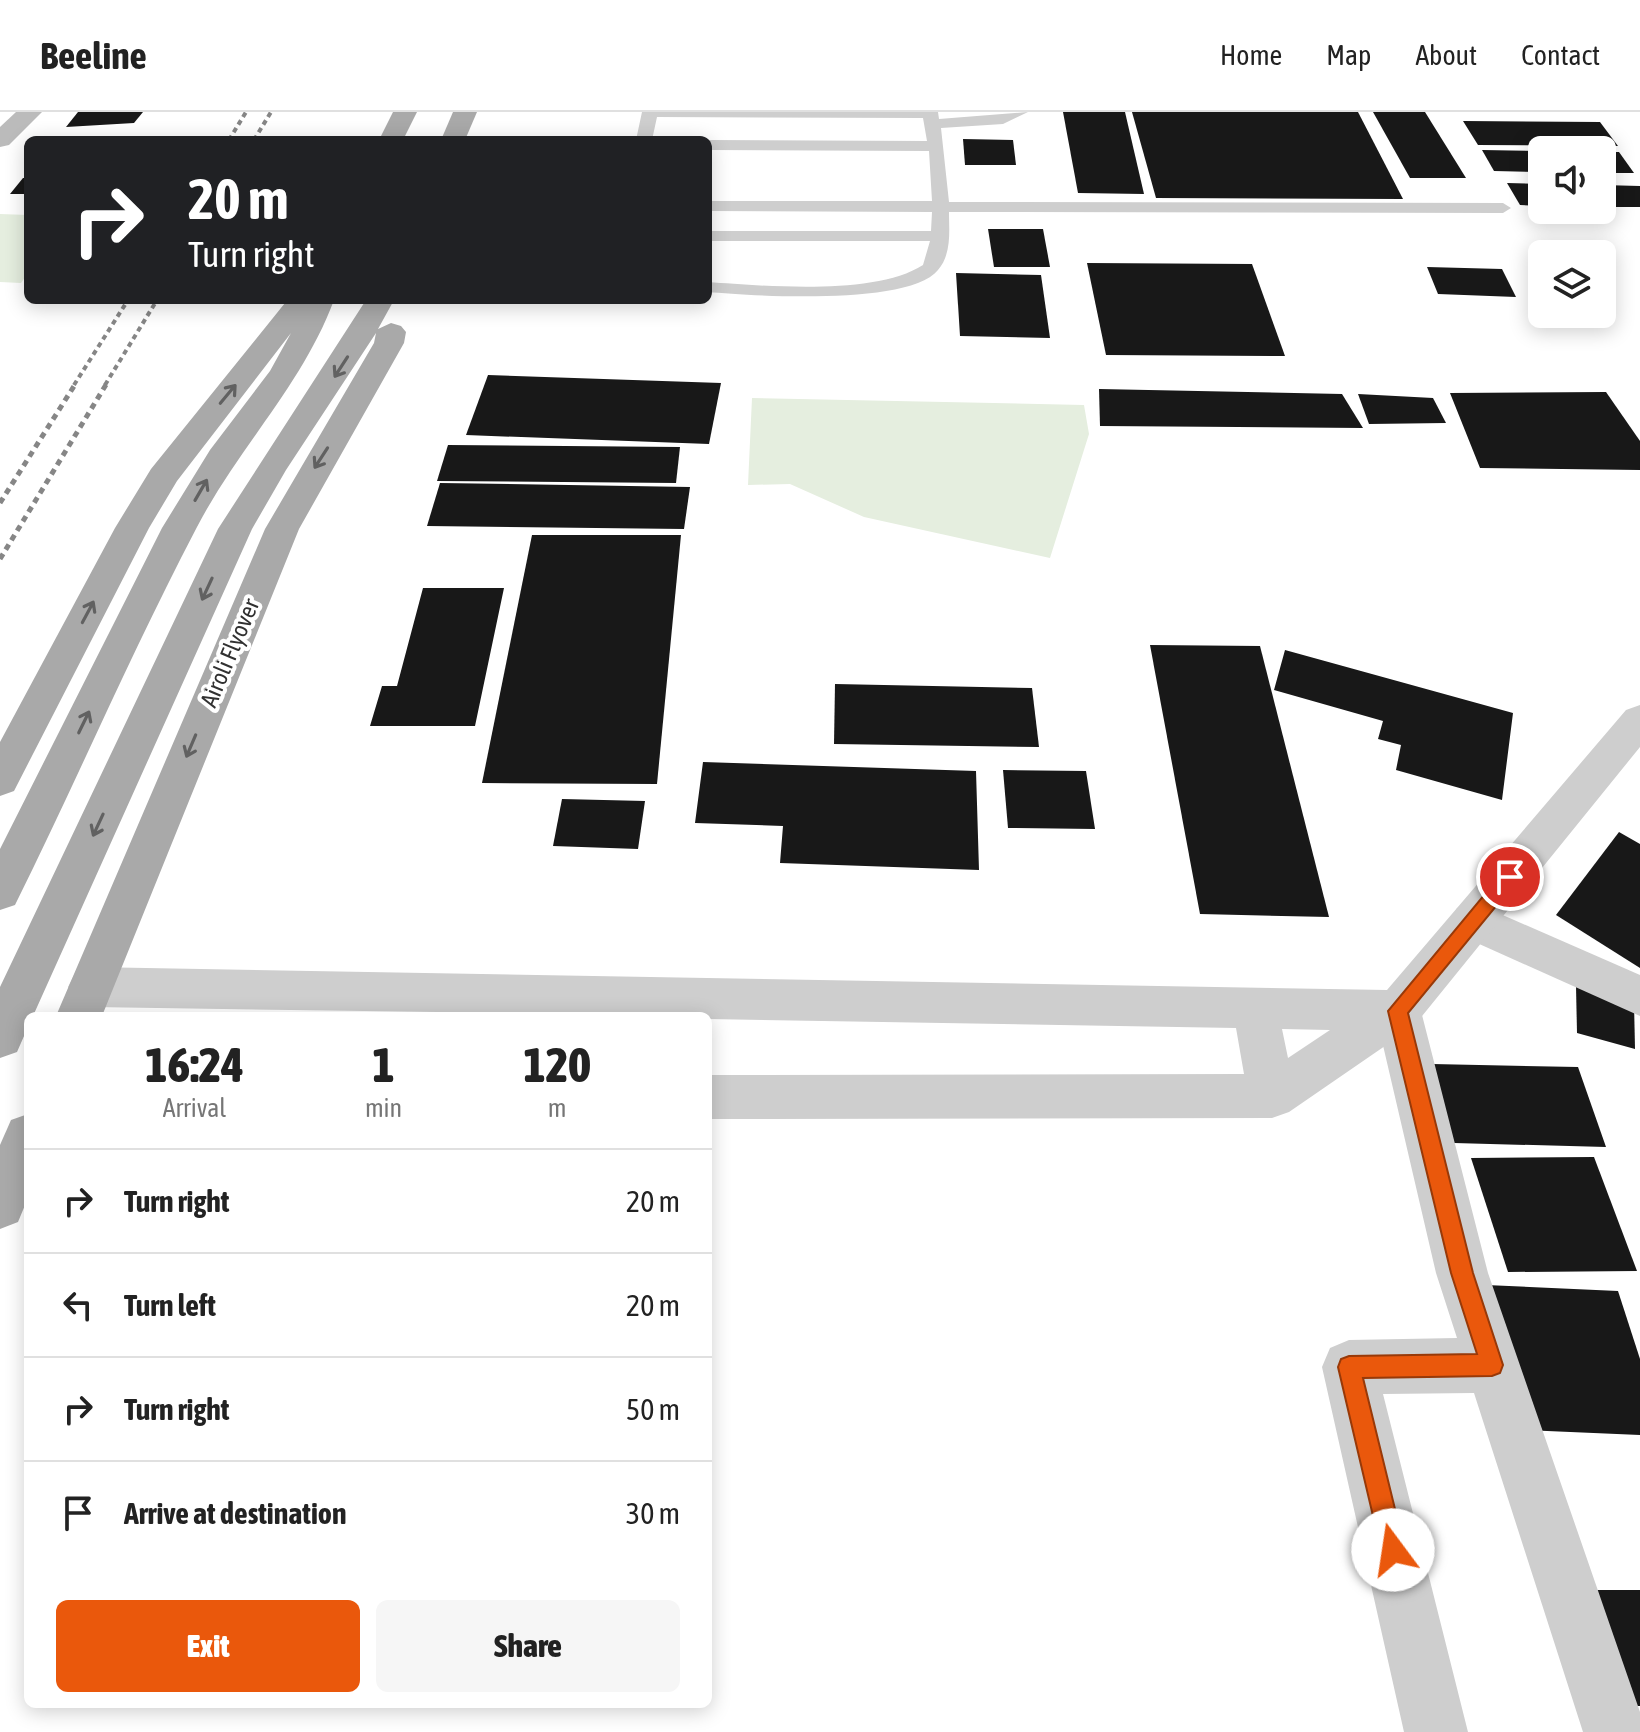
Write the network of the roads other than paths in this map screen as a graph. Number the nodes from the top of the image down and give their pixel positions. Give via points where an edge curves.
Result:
1 (30, 112) edge
2 (405, 112) edge
3 (465, 112) edge
4 (650, 112) edge
5 (1020, 112) edge
6 (932, 116) edge
7 (393, 136) edge
8 (455, 136) edge
9 (645, 136) edge
10 (0, 140) edge
11 (712, 145) edge
12 (935, 146) junction
13 (712, 206) edge
14 (940, 206) junction
15 (1503, 208) dead end
16 (712, 236) edge
17 (942, 236) junction
18 (712, 287) edge
19 (298, 304) edge
20 (319, 304) edge
21 (378, 304) edge
22 (396, 304) edge
23 (1640, 720) edge
24 (0, 780) edge
25 (0, 892) edge
26 (1473, 921) junction
27 (1640, 996) edge
28 (85, 1001) edge
29 (1255, 1009) junction
30 (1398, 1011) junction
31 (0, 1037) edge
32 (1272, 1096) junction
33 (712, 1097) edge
34 (24, 1138) edge
35 (24, 1146) edge
36 (0, 1148) edge
37 (0, 1204) edge
38 (1492, 1365) junction
39 (1436, 1732) edge
40 (1615, 1732) edge

1 - 10 main road
2 - 7 main road
3 - 8 main road
4 - 6 lane
4 - 9 lane
5 - 6 lane via 1003,119
6 - 12 lane
11 - 12 lane
12 - 14 lane
13 - 14 lane
14 - 15 lane
14 - 17 lane
16 - 17 lane
17 - 18 lane via 939,257 928,272 903,283 854,289
24 -> 19 main road via 163,476
25 -> 20 main road via 179,528 208,477 306,339
21 -> 31 main road via 319,402 261,479
22 -> 28 main road, Airoli Flyover via 389,343 282,529
23 - 26 street
26 - 27 street
26 - 30 street
28 - 29 street via 670,998
29 - 30 street
29 - 32 street
30 - 32 street
30 - 38 street via 1462,1273
32 - 33 street
34 - 36 street
35 - 37 main road
38 - 39 street via 1349,1367
38 - 40 street

